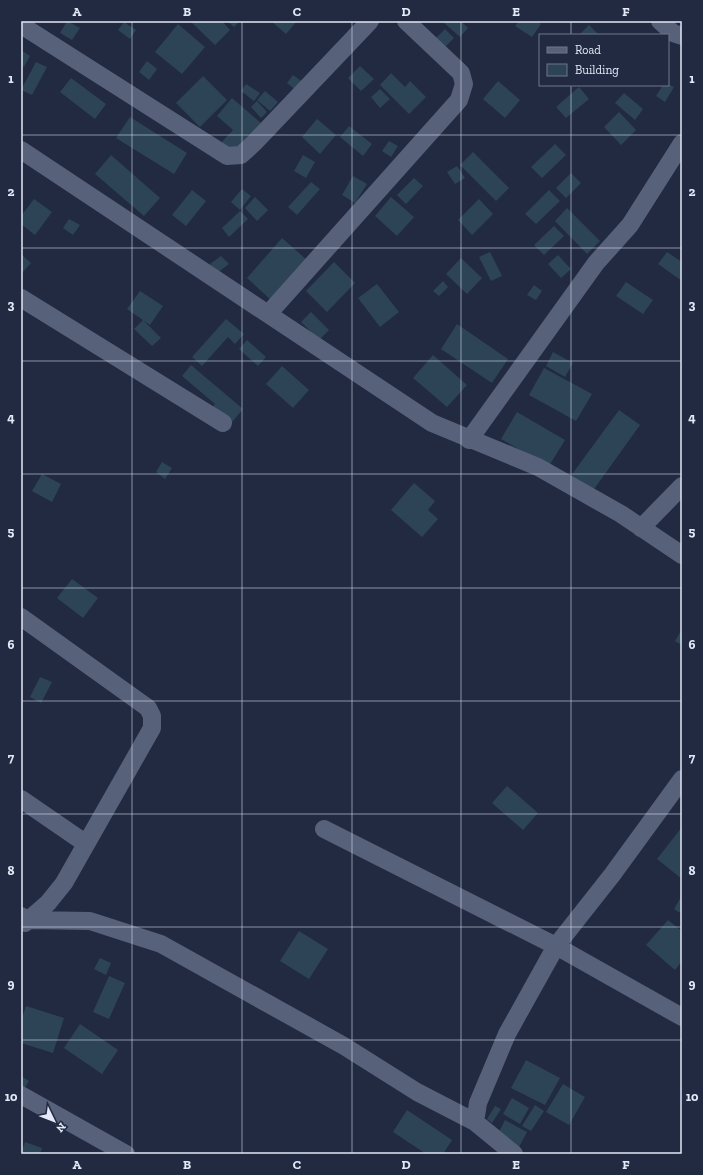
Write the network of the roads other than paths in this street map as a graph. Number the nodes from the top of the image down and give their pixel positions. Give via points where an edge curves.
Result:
1 (370, 21) edge
2 (406, 21) edge
3 (660, 21) edge
4 (21, 25) edge
5 (682, 36) edge
6 (682, 143) edge
7 (21, 150) edge
8 (21, 298) edge
9 (269, 313) junction
10 (223, 423) dead end
11 (469, 440) junction
12 (682, 486) edge
13 (641, 528) junction
14 (682, 555) edge
15 (21, 617) edge
16 (682, 779) edge
17 (21, 799) edge
18 (324, 829) dead end
19 (85, 843) junction
20 (23, 922) edge
21 (556, 946) junction
22 (682, 1017) edge
23 (21, 1095) edge
24 (475, 1122) junction
25 (126, 1154) edge
26 (514, 1154) edge

1 - 4 street via 254,143 241,155 227,156
2 - 9 street via 461,73 464,84 459,100
3 - 5 street via 672,33
6 - 11 street via 630,225 596,262
7 - 9 street
8 - 10 street
9 - 11 street via 432,423
11 - 13 street via 538,467
12 - 13 street
13 - 14 street
15 - 19 street via 148,708 152,716 152,728
16 - 21 street
17 - 19 street
18 - 21 street
19 - 20 street via 64,883 48,903
20 - 24 street via 90,921 161,944 344,1046 417,1092
21 - 22 street
21 - 24 street via 507,1034 478,1103
23 - 25 street
24 - 26 street

